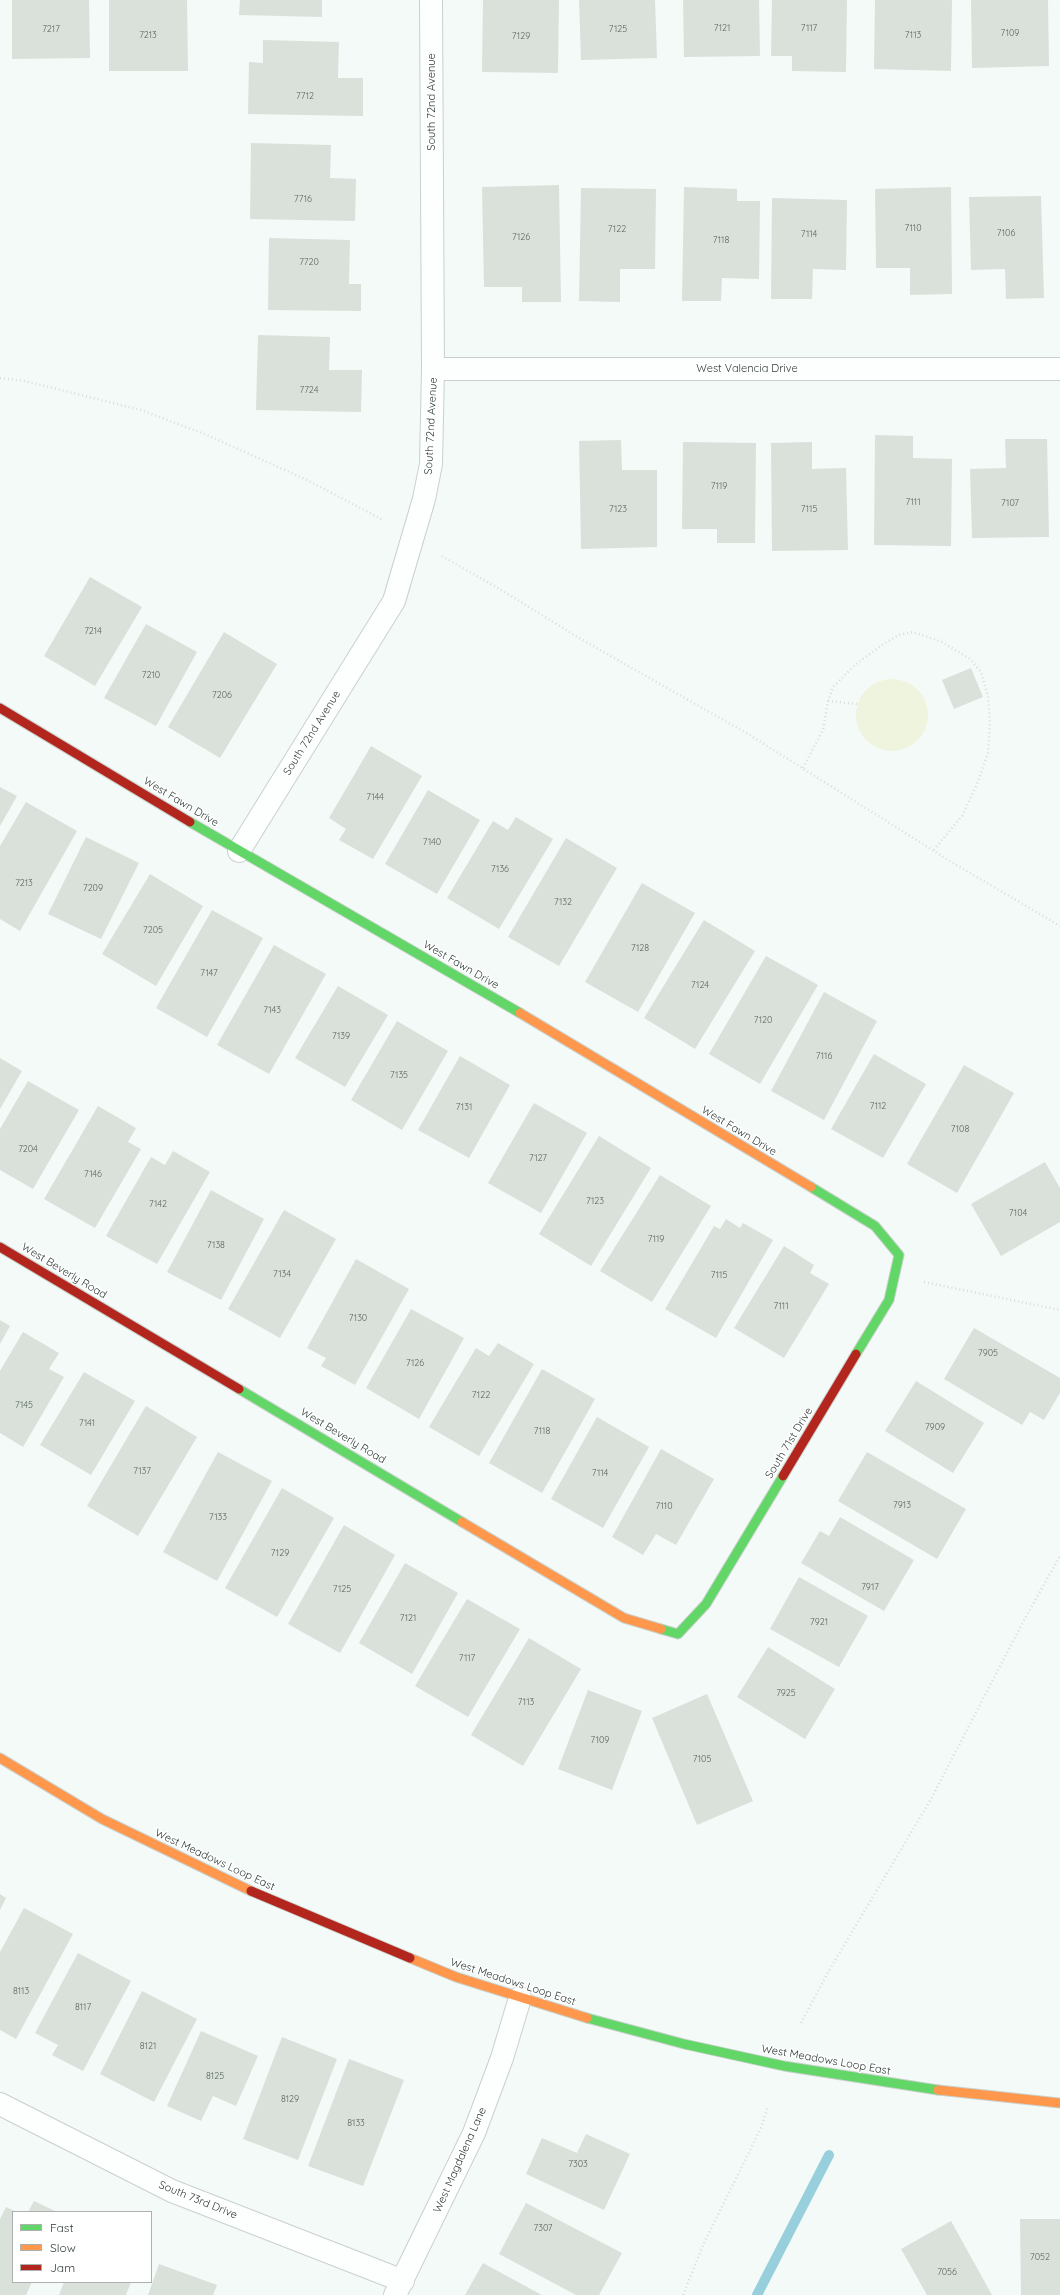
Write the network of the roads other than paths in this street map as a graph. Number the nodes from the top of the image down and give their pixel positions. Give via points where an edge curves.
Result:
1 (431, 0) edge
2 (433, 369) junction
3 (1060, 369) edge
4 (0, 708) edge
5 (239, 851) junction
6 (0, 1247) edge
7 (899, 1255) joint
8 (678, 1634) joint
9 (0, 1758) edge
10 (520, 1998) junction
11 (1060, 2103) edge
12 (0, 2104) edge
13 (399, 2288) edge

1 - 2 street, South 72nd Avenue
2 - 3 street, West Valencia Drive
2 - 5 street, South 72nd Avenue via 431,464 424,499 394,601
4 - 5 street, West Fawn Drive
5 - 7 street, West Fawn Drive via 552,1032 875,1226
6 - 8 street, West Beverly Road via 624,1618
7 - 8 street, South 71st Drive via 889,1300 706,1604
9 - 10 street, West Meadows Loop East via 102,1819 234,1884 456,1977
10 - 11 street, West Meadows Loop East via 684,2044 784,2066 924,2089
10 - 13 street, West Magdalena Lane via 502,2058 474,2133
12 - 13 street, South 73rd Drive via 172,2191

